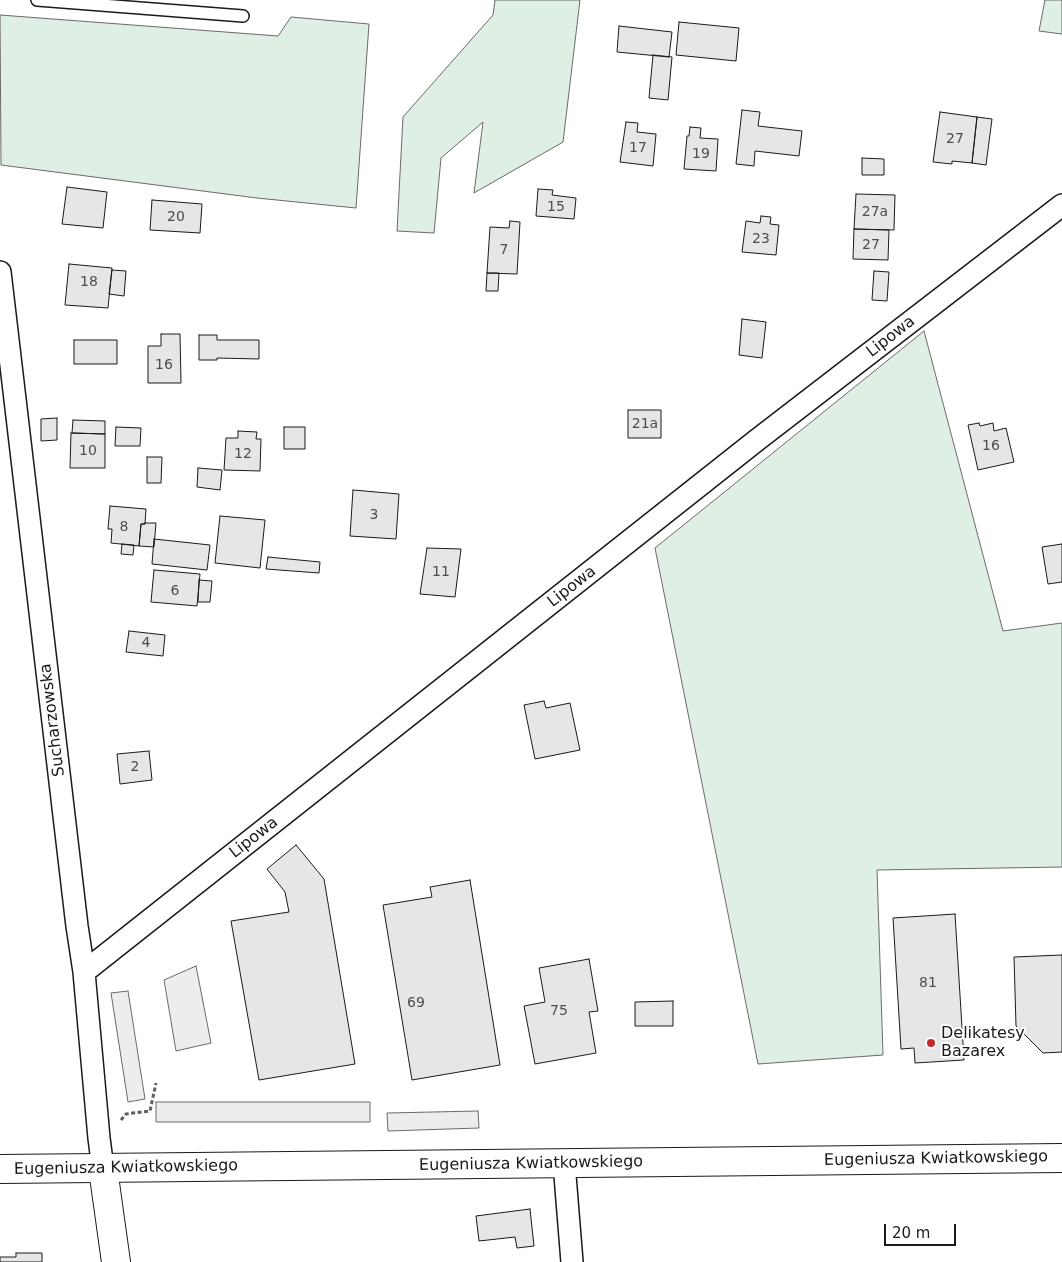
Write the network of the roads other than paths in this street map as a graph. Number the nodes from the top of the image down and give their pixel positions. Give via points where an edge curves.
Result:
1 (37, 0) edge
2 (244, 16) dead end
3 (1062, 205) edge
4 (0, 272) edge
5 (84, 972) junction
6 (1062, 1158) edge
7 (564, 1163) junction
8 (103, 1169) junction
9 (0, 1170) edge
10 (116, 1262) edge
11 (572, 1262) edge

1 - 2 lane
3 - 5 street, Lipowa via 757,440
4 - 5 street, Sucharzowska
5 - 8 street, Sucharzowska
6 - 7 main road, Eugeniusza Kwiatkowskiego
7 - 8 main road, Eugeniusza Kwiatkowskiego
7 - 11 street
8 - 9 main road, Eugeniusza Kwiatkowskiego
8 - 10 main road

